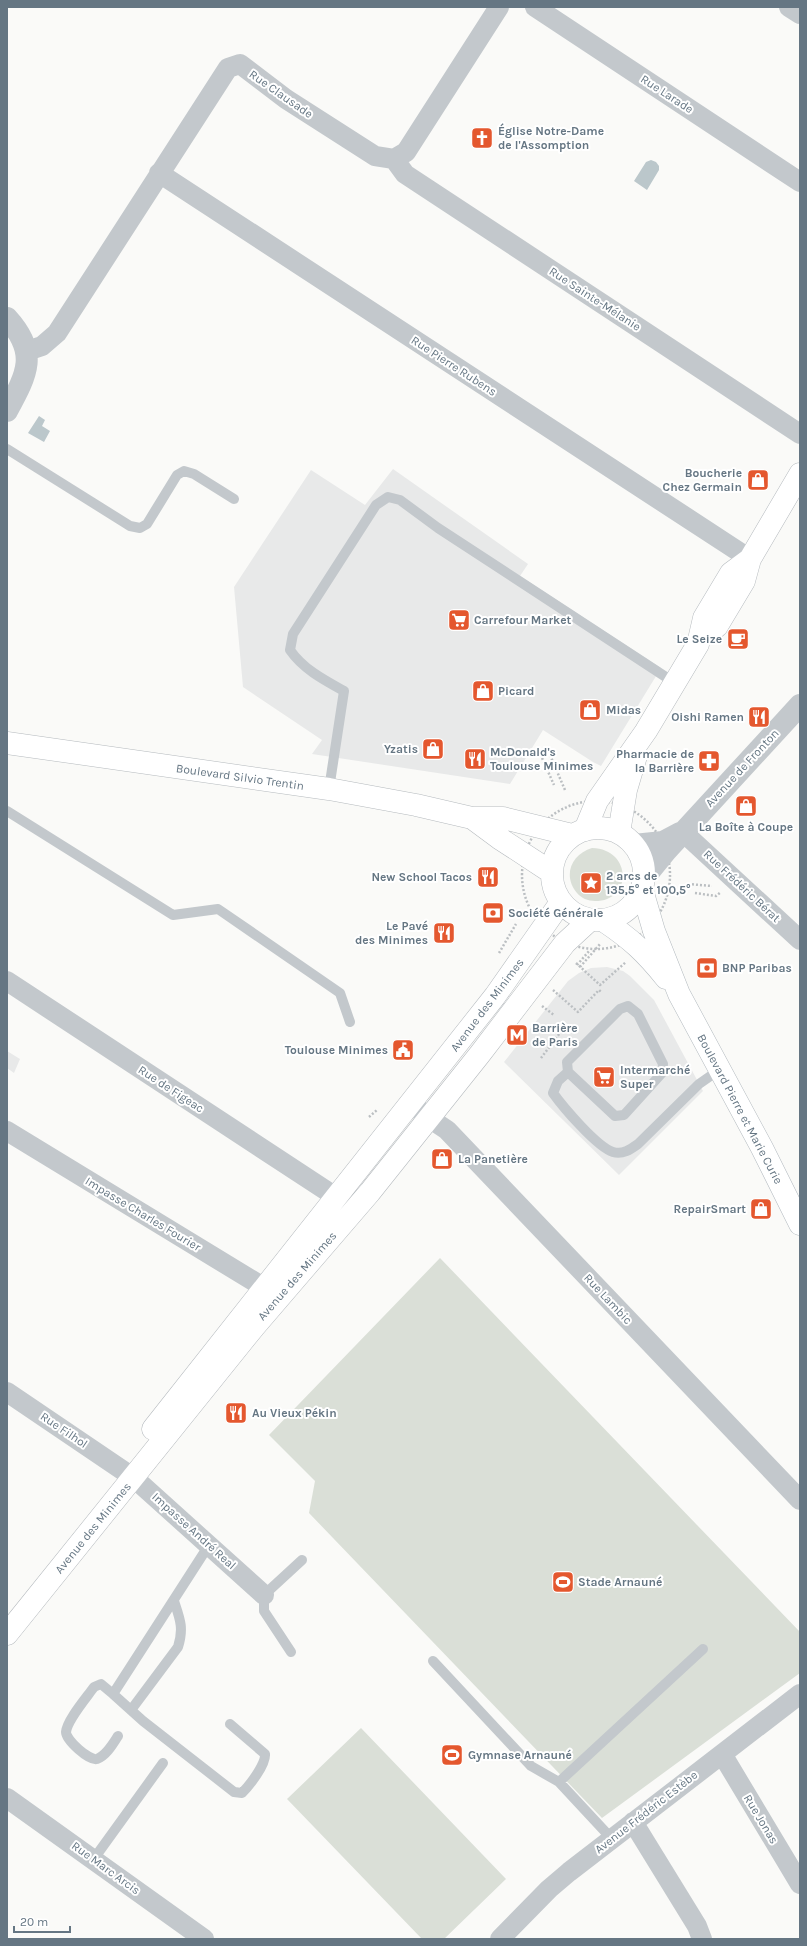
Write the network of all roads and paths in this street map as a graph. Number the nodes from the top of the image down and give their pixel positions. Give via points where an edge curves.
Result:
1 (499, 7) edge
2 (535, 7) edge
3 (790, 7) edge
4 (800, 14) edge
5 (394, 159) junction
6 (159, 173) junction
7 (800, 182) edge
8 (7, 318) edge
9 (27, 351) junction
10 (7, 411) edge
11 (800, 434) edge
12 (7, 449) edge
13 (800, 474) edge
14 (234, 499) dead end
15 (750, 559) junction
16 (675, 683) junction
17 (800, 705) edge
18 (646, 731) junction
19 (7, 743) edge
20 (550, 755) dead end
21 (542, 758) dead end
22 (554, 785) dead end
23 (329, 789) junction
24 (565, 790) dead end
25 (588, 801) dead end
26 (7, 811) edge
27 (472, 818) junction
28 (544, 822) dead end
29 (683, 832) junction
30 (579, 833) junction
31 (626, 839) junction
32 (669, 862) dead end
33 (522, 864) dead end
34 (551, 872) junction
35 (643, 884) junction
36 (688, 884) dead end
37 (714, 886) dead end
38 (561, 902) junction
39 (659, 915) dead end
40 (537, 920) dead end
41 (597, 920) junction
42 (800, 940) edge
43 (624, 944) dead end
44 (576, 947) dead end
45 (631, 958) dead end
46 (7, 981) edge
47 (600, 985) dead end
48 (601, 992) dead end
49 (679, 994) junction
50 (578, 1012) dead end
51 (350, 1022) dead end
52 (566, 1025) dead end
53 (541, 1058) dead end
54 (720, 1070) junction
55 (568, 1072) junction
56 (412, 1102) junction
57 (430, 1117) junction
58 (7, 1131) edge
59 (336, 1197) junction
60 (800, 1224) edge
61 (272, 1292) junction
62 (7, 1392) edge
63 (128, 1473) junction
64 (800, 1500) edge
65 (210, 1545) junction
66 (302, 1560) dead end
67 (264, 1596) junction
68 (174, 1601) junction
69 (7, 1613) edge
70 (7, 1634) edge
71 (703, 1649) dead end
72 (291, 1652) dead end
73 (433, 1661) dead end
74 (113, 1694) junction
75 (800, 1694) edge
76 (131, 1710) junction
77 (230, 1724) dead end
78 (118, 1736) dead end
79 (722, 1754) junction
80 (163, 1763) dead end
81 (559, 1782) junction
82 (7, 1798) edge
83 (633, 1822) junction
84 (612, 1839) junction
85 (93, 1860) junction
86 (800, 1884) edge
87 (204, 1939) edge
88 (500, 1939) edge
89 (702, 1939) edge

1 - 5 street via 406,152
2 - 7 street, Rue Larade
3 - 4 street
5 - 6 street, Rue Clausade via 375,156 286,99 240,64 228,68
5 - 11 street, Rue Sainte-Mélanie via 405,174
6 - 9 street, Rue Clausade via 57,333 42,346
6 - 15 street, Rue Pierre Rubens
8 - 9 street via 16,328
9 - 10 street via 26,368 18,392
12 - 14 lane via 130,526 140,528 147,524 177,475 184,471 194,474
13 - 15 main road
15 - 16 main road via 744,581 717,626 698,644
16 - 18 main road
16 - 23 lane via 438,528 400,500 388,497 376,505 292,634 290,650 297,661 344,691
17 - 29 street, Avenue de Fronton
18 - 30 main road via 597,801
18 - 31 main road via 630,775
19 - 23 main road, Boulevard Silvio Trentin
20 - 24 path
21 - 22 path
23 - 27 main road, Boulevard Silvio Trentin
25 - 28 path via 563,808
26 - 51 lane via 173,915 218,909 340,992
27 - 30 main road, Boulevard Silvio Trentin via 503,818
27 - 34 main road, Boulevard Silvio Trentin
29 - 31 street, Avenue de Fronton via 663,842
29 - 35 street, Avenue de Fronton
29 - 42 street, Rue Frédéric Bérat
30 - 31 main road via 597,828
30 - 34 main road via 558,850
31 - 35 main road via 642,862
32 - 39 path via 669,890
33 - 40 path via 524,894
34 - 38 main road via 554,890
35 - 41 main road via 628,910 621,915
35 - 49 main road, Boulevard Pierre et Marie Curie via 654,931
36 - 37 path
38 - 41 main road via 577,916
38 - 56 main road, Avenue des Minimes via 495,996
41 - 49 main road, Boulevard Pierre et Marie Curie via 632,940 650,957
41 - 57 main road, Avenue des Minimes via 565,943
43 - 44 path via 604,950
45 - 47 path
46 - 59 street, Rue de Figeac
48 - 50 path via 599,990
49 - 54 main road, Boulevard Pierre et Marie Curie
52 - 53 path
54 - 55 lane via 699,1084 628,1152 614,1152 602,1147 562,1107 553,1093 558,1081
54 - 60 main road, Boulevard Pierre et Marie Curie
55 - 55 lane via 615,1116 624,1115 662,1073 664,1064 638,1014 628,1006 620,1009 567,1062
56 - 57 street, Rue Lambic via 423,1114
56 - 59 main road, Avenue des Minimes
57 - 61 main road, Avenue des Minimes via 370,1192
57 - 64 street, Rue Lambic via 447,1130
58 - 61 street, Impasse Charles Fourier
59 - 61 main road, Avenue des Minimes
61 - 63 main road, Avenue des Minimes
62 - 63 street, Rue Filhol
63 - 65 street, Impasse André Real
63 - 69 main road, Avenue des Minimes
63 - 70 main road, Avenue des Minimes
65 - 67 street, Impasse André Real
65 - 68 lane
66 - 67 lane
67 - 72 lane via 264,1611
68 - 74 lane
68 - 76 lane via 182,1634 178,1647
71 - 81 lane
73 - 81 lane via 531,1766
74 - 76 lane
74 - 78 lane via 101,1684 94,1687 68,1725 66,1734 70,1741 91,1759 96,1760 103,1756
75 - 79 street, Avenue Frédéric Estèbe
76 - 77 lane via 234,1792 242,1793 266,1759 265,1754
79 - 83 street, Avenue Frédéric Estèbe
79 - 86 street, Rue Jonas
80 - 85 lane
81 - 84 lane
82 - 85 street, Rue Marc Arcis
83 - 84 street, Avenue Frédéric Estèbe
83 - 89 street via 697,1926
84 - 88 street, Avenue Frédéric Estèbe via 549,1889
85 - 87 street, Rue Marc Arcis

